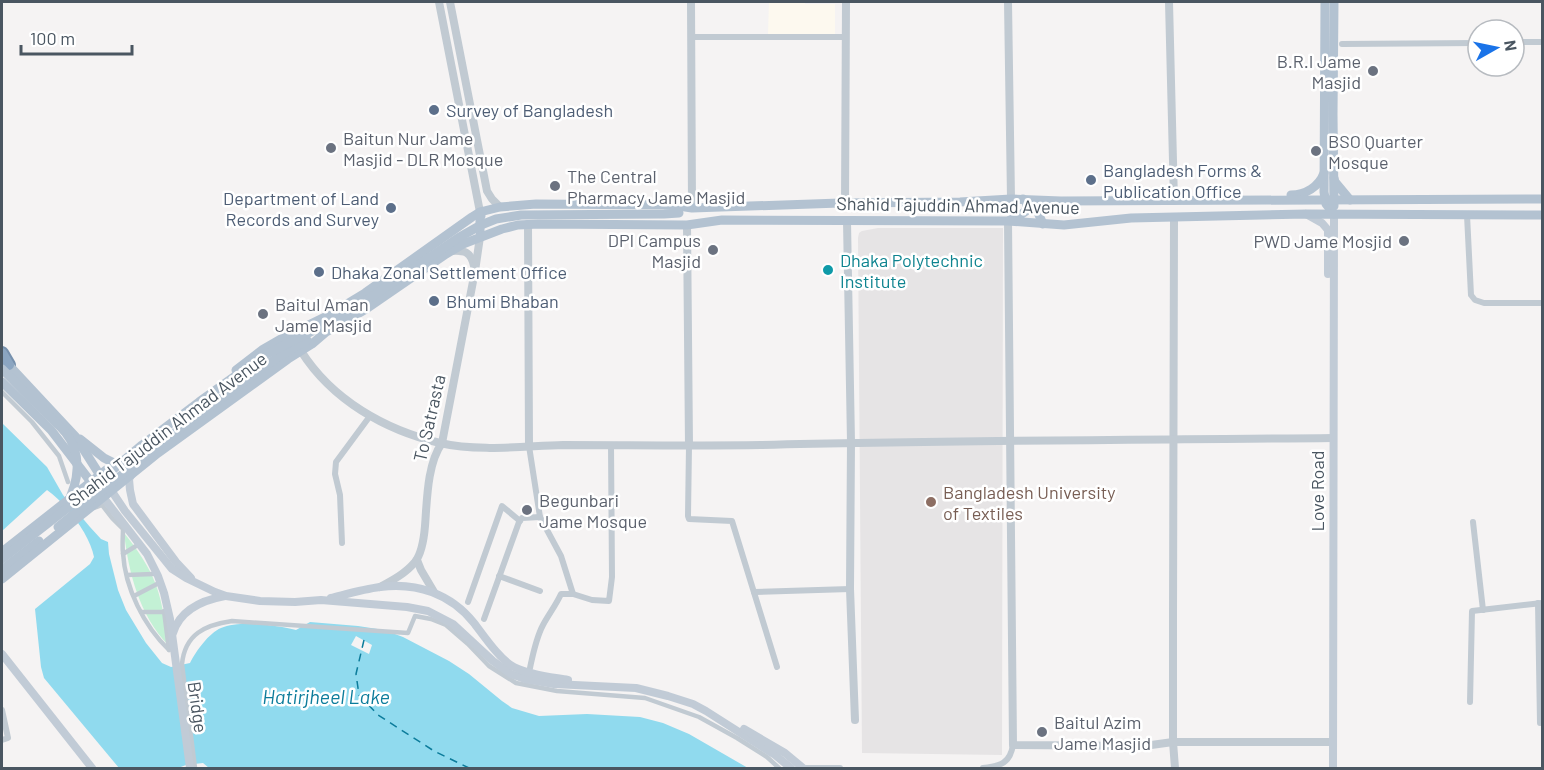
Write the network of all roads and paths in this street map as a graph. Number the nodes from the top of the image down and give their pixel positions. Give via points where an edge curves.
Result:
1 (439, 2) edge
2 (450, 2) edge
3 (691, 2) edge
4 (846, 2) edge
5 (1008, 2) edge
6 (1169, 2) edge
7 (1325, 2) edge
8 (1334, 2) edge
9 (691, 37) junction
10 (846, 37) junction
11 (1526, 42) edge
12 (1542, 42) edge
13 (1466, 43) edge
14 (1342, 44) dead end
15 (1329, 114) junction
16 (1329, 172) junction
17 (1011, 199) junction
18 (1023, 199) junction
19 (1542, 199) edge
20 (1330, 200) junction
21 (1350, 200) junction
22 (1445, 200) junction
23 (1061, 201) junction
24 (1174, 201) junction
25 (1254, 201) junction
26 (844, 203) junction
27 (500, 207) junction
28 (692, 208) junction
29 (480, 213) junction
30 (1306, 214) junction
31 (1334, 214) junction
32 (1542, 214) edge
33 (1445, 215) junction
34 (1467, 215) junction
35 (1174, 218) junction
36 (847, 221) junction
37 (1008, 221) junction
38 (528, 224) junction
39 (1043, 224) junction
40 (518, 225) junction
41 (687, 225) junction
42 (459, 226) junction
43 (498, 230) junction
44 (480, 237) junction
45 (467, 242) junction
46 (528, 242) junction
47 (450, 252) junction
48 (475, 271) junction
49 (1334, 297) junction
50 (1542, 303) edge
51 (326, 332) junction
52 (301, 351) junction
53 (2, 353) edge
54 (4, 364) edge
55 (2, 382) edge
56 (2, 392) edge
57 (370, 416) junction
58 (75, 436) junction
59 (421, 438) junction
60 (1333, 438) junction
61 (1174, 439) junction
62 (1011, 441) junction
63 (851, 442) junction
64 (442, 443) junction
65 (611, 445) junction
66 (529, 446) junction
67 (689, 446) junction
68 (65, 448) junction
69 (434, 460) junction
70 (114, 463) junction
71 (132, 474) junction
72 (99, 475) junction
73 (91, 482) junction
74 (72, 483) junction
75 (111, 490) junction
76 (103, 497) junction
77 (68, 500) junction
78 (65, 510) junction
79 (84, 512) junction
80 (540, 517) junction
81 (520, 521) junction
82 (1473, 522) dead end
83 (61, 527) junction
84 (123, 529) junction
85 (342, 543) dead end
86 (136, 546) junction
87 (2, 552) edge
88 (123, 554) junction
89 (2, 559) edge
90 (417, 560) junction
91 (2, 570) edge
92 (153, 574) junction
93 (127, 575) junction
94 (499, 576) junction
95 (2, 579) edge
96 (194, 582) junction
97 (157, 584) junction
98 (380, 587) junction
99 (850, 589) junction
100 (540, 591) dead end
101 (434, 592) junction
102 (754, 592) junction
103 (573, 594) junction
104 (134, 596) junction
105 (226, 596) junction
106 (321, 600) junction
107 (468, 602) dead end
108 (1540, 603) edge
109 (1483, 610) junction
110 (141, 612) junction
111 (165, 612) junction
112 (484, 619) dead end
113 (172, 635) junction
114 (2, 654) edge
115 (777, 666) dead end
116 (530, 668) dead end
117 (545, 679) junction
118 (1470, 702) dead end
119 (2, 710) edge
120 (855, 720) dead end
121 (1540, 723) dead end
122 (2, 740) edge
123 (1173, 742) junction
124 (1333, 742) junction
125 (1013, 745) junction
126 (92, 768) edge
127 (190, 768) edge
128 (195, 768) edge
129 (779, 768) edge
130 (791, 768) edge
131 (802, 768) edge
132 (840, 768) edge
133 (983, 768) edge
134 (1175, 768) edge
135 (1333, 768) edge

1 - 29 street
2 - 27 street via 487,191
3 - 9 street
4 - 10 street
5 - 17 street
6 - 24 street
7 - 15 main road
8 - 15 main road
9 - 10 street
9 - 28 street
10 - 26 street
11 - 12 street
13 - 14 street
15 - 16 main road
16 - 20 main road
16 - 21 main road
16 - 25 main road via 1307,192 1261,196
17 - 18 main road, Shahid Tajuddin Ahmad Avenue
17 - 26 main road, Shahid Tajuddin Ahmad Avenue
18 - 23 main road, Shahid Tajuddin Ahmad Avenue
18 - 37 main road via 1026,212
19 - 22 main road
20 - 21 main road, Shahid Tajuddin Ahmad Avenue
20 - 25 main road, Shahid Tajuddin Ahmad Avenue
20 - 31 main road via 1329,208
21 - 22 main road
22 - 33 main road
23 - 24 main road, Shahid Tajuddin Ahmad Avenue
23 - 39 main road via 1040,210
24 - 25 main road, Shahid Tajuddin Ahmad Avenue
26 - 28 main road, Shahid Tajuddin Ahmad Avenue
27 - 28 main road, Shahid Tajuddin Ahmad Avenue via 536,204
27 - 29 main road, Shahid Tajuddin Ahmad Avenue
27 - 40 main road
28 - 78 main road, bridge via 664,214 521,215 481,225 348,313 263,356 142,445
29 - 42 main road, Shahid Tajuddin Ahmad Avenue
29 - 43 main road via 486,226
29 - 44 main road
30 - 31 main road, Shahid Tajuddin Ahmad Avenue
30 - 35 main road, Shahid Tajuddin Ahmad Avenue
30 - 49 main road via 1328,230 1328,279
31 - 33 main road, Shahid Tajuddin Ahmad Avenue
31 - 49 main road, Love Road
32 - 34 main road, Shahid Tajuddin Ahmad Avenue
33 - 34 main road, Shahid Tajuddin Ahmad Avenue
34 - 50 street via 1471,295 1475,300
35 - 39 main road, Shahid Tajuddin Ahmad Avenue
35 - 61 street
36 - 37 main road, Shahid Tajuddin Ahmad Avenue
36 - 41 main road, Shahid Tajuddin Ahmad Avenue via 722,220
36 - 63 street
37 - 39 main road, Shahid Tajuddin Ahmad Avenue
37 - 62 street
38 - 40 main road, Shahid Tajuddin Ahmad Avenue
38 - 41 main road, Shahid Tajuddin Ahmad Avenue
38 - 46 street
40 - 43 main road, Shahid Tajuddin Ahmad Avenue
40 - 46 street
41 - 67 street
42 - 45 main road
42 - 70 main road, Shahid Tajuddin Ahmad Avenue via 346,306 262,350
43 - 44 main road, Shahid Tajuddin Ahmad Avenue
44 - 45 main road, Shahid Tajuddin Ahmad Avenue
44 - 48 street, To Satrasta
45 - 47 main road, Shahid Tajuddin Ahmad Avenue
46 - 66 street
47 - 48 street via 467,252
47 - 51 main road, Shahid Tajuddin Ahmad Avenue
48 - 64 street, To Satrasta
49 - 60 main road, Love Road
51 - 52 main road, Shahid Tajuddin Ahmad Avenue
51 - 83 main road, bridge via 278,357 162,442
52 - 57 street via 325,382
52 - 71 main road, Shahid Tajuddin Ahmad Avenue
53 - 54 highway
54 - 58 main road
54 - 74 main road, bridge via 69,437 78,470
55 - 68 main road
56 - 74 street via 59,456
57 - 59 street
57 - 85 street via 336,462
58 - 70 main road
58 - 72 main road
59 - 64 street
59 - 69 street
60 - 61 street
60 - 124 main road, Love Road
61 - 62 street
61 - 123 street
62 - 63 street
62 - 125 street
63 - 67 street
63 - 99 street
64 - 66 street via 469,447
64 - 69 street, To Satrasta
65 - 66 street
65 - 67 street
65 - 103 street via 609,600
66 - 80 street
67 - 102 street via 689,519 732,520
68 - 73 main road
68 - 77 main road via 74,475
69 - 90 street, To Satrasta
70 - 72 main road, Shahid Tajuddin Ahmad Avenue
71 - 75 main road, Shahid Tajuddin Ahmad Avenue
71 - 96 main road via 129,490 133,504
72 - 73 main road, Shahid Tajuddin Ahmad Avenue
72 - 75 main road
73 - 76 main road
73 - 77 main road, Shahid Tajuddin Ahmad Avenue
74 - 78 main road, bridge
75 - 76 main road, Shahid Tajuddin Ahmad Avenue
75 - 96 main road via 172,569
76 - 79 main road, Shahid Tajuddin Ahmad Avenue
76 - 113 main road, Bridge via 151,561 164,593
77 - 87 main road, Shahid Tajuddin Ahmad Avenue
78 - 89 main road, bridge
79 - 83 main road, Shahid Tajuddin Ahmad Avenue
79 - 84 street via 102,505
80 - 81 street
80 - 103 street via 561,556
81 - 94 street
81 - 107 street via 502,506
82 - 109 street
83 - 91 main road
83 - 95 main road, Shahid Tajuddin Ahmad Avenue
84 - 86 street
84 - 88 street
86 - 88 street
86 - 92 street
88 - 93 street
90 - 98 street
90 - 101 street
92 - 93 street
92 - 97 street
93 - 104 street
94 - 100 street
94 - 112 street
96 - 105 main road
97 - 104 street
97 - 111 street
98 - 101 main road
98 - 106 main road
99 - 102 street
99 - 120 street
101 - 117 main road via 466,614 510,664
102 - 115 street
103 - 116 street via 561,594 543,625
104 - 110 street
105 - 106 main road via 275,602
105 - 113 main road via 190,609 179,619
106 - 117 main road via 428,611 453,624 511,674
108 - 109 street
108 - 121 street
109 - 118 street via 1472,611
110 - 111 street
110 - 111 street via 169,650
113 - 127 main road, Bridge
114 - 126 main road
117 - 130 main road via 575,686 636,688 693,704
117 - 131 main road via 633,683 667,691 707,705 785,753
119 - 122 street via 8,738
123 - 124 street
123 - 125 street via 1144,746
123 - 134 street
124 - 135 main road, Love Road
125 - 133 street via 1009,759
128 - 129 street via 182,664 183,651 201,631 232,621 408,633 415,616 446,625 489,666 516,683 557,691 645,698 699,717 747,744
131 - 132 street

